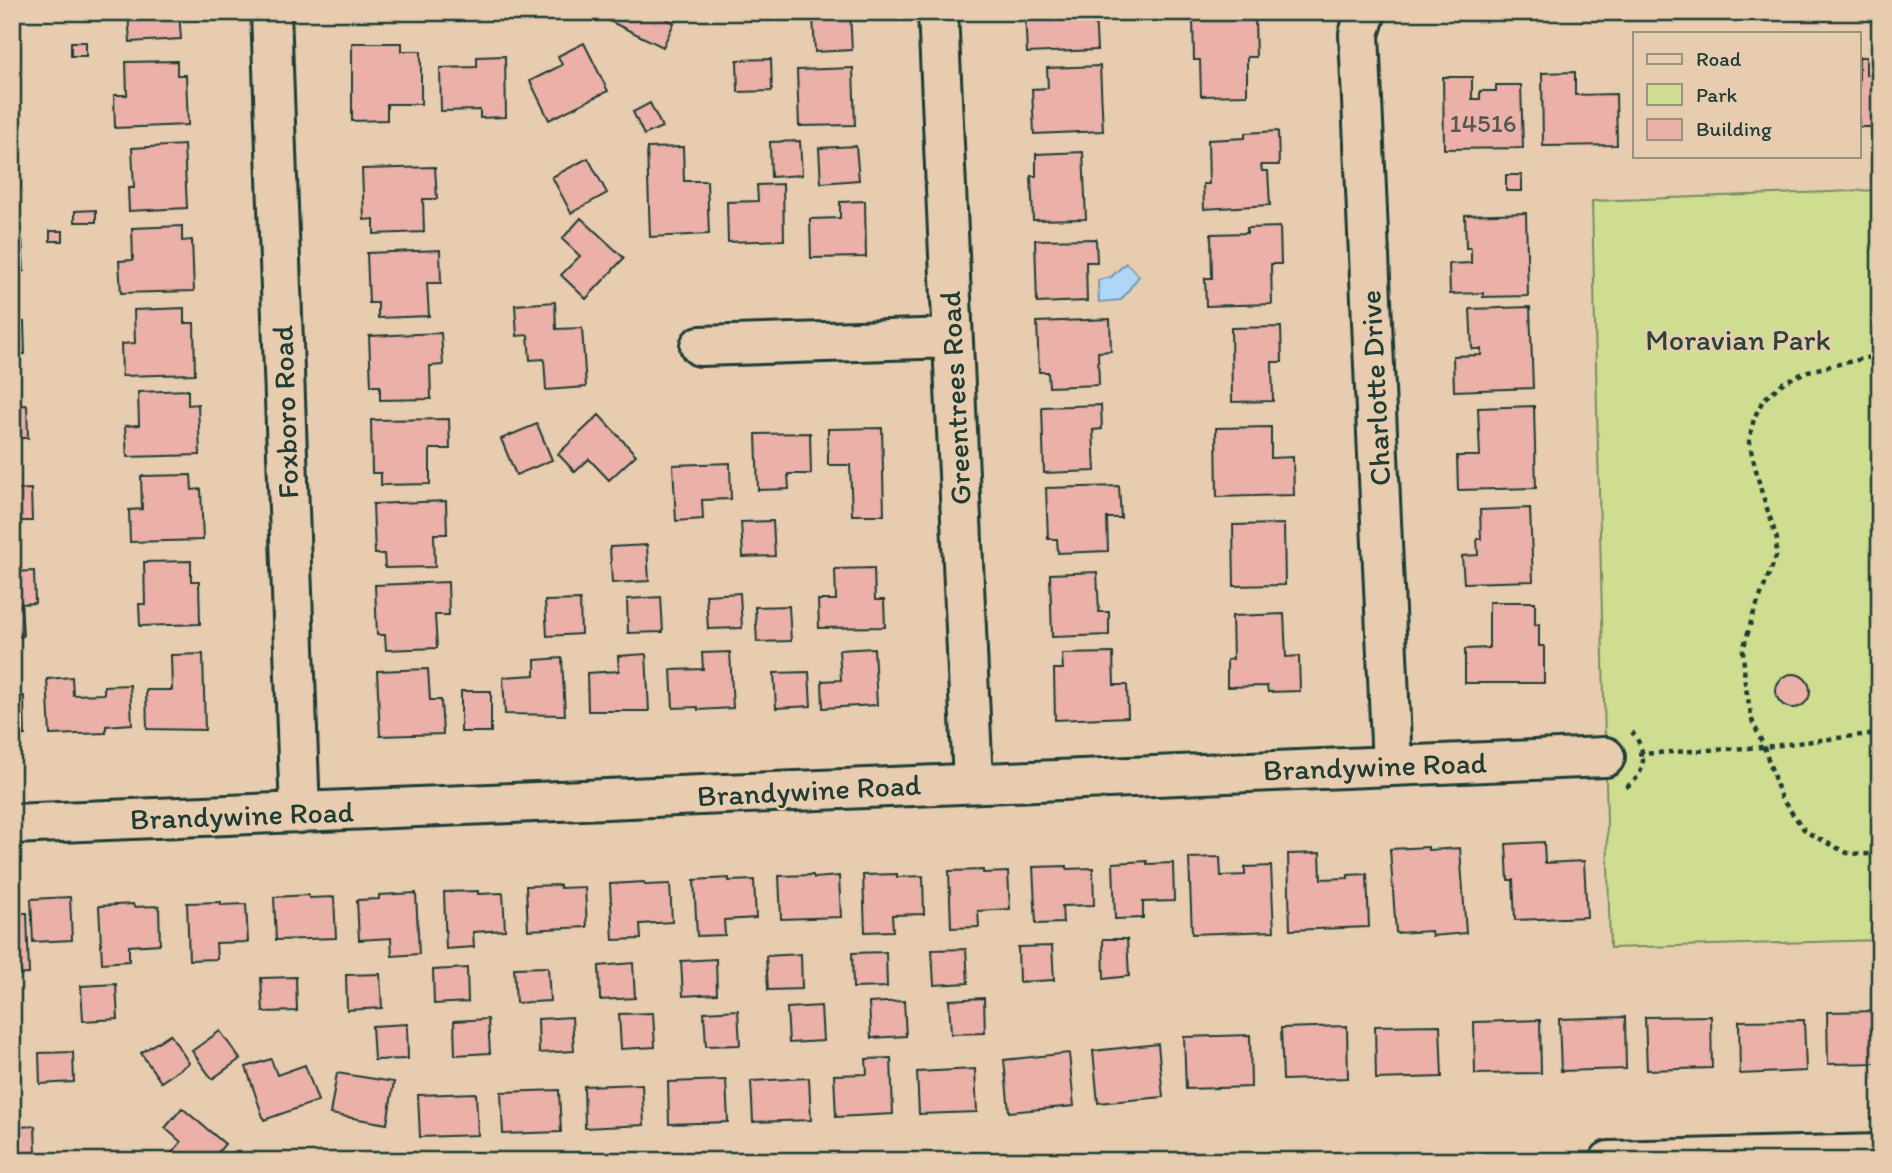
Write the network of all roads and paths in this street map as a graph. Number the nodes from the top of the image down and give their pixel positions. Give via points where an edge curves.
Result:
1 (271, 12) edge
2 (938, 12) edge
3 (1366, 12) edge
4 (952, 338) junction
5 (700, 346) dead end
6 (1880, 355) edge
7 (1880, 731) edge
8 (1764, 747) junction
9 (1605, 757) joint
10 (1392, 765) junction
11 (973, 783) junction
12 (300, 813) junction
13 (12, 824) edge
14 (1880, 855) edge
15 (1880, 1154) edge
16 (1705, 1160) edge
17 (1609, 1161) edge

1 - 12 street, Foxboro Road
2 - 4 street, Greentrees Road
3 - 10 street, Charlotte Drive via 1359,34
4 - 5 street
4 - 11 street, Greentrees Road
6 - 8 path via 1808,371 1784,382 1763,400 1754,418 1749,442 1777,539 1776,557 1743,650 1752,720
7 - 8 path
8 - 9 path
8 - 14 path via 1782,799 1806,832 1847,853
9 - 10 street, Brandywine Road
10 - 11 street, Brandywine Road
11 - 12 street, Brandywine Road
12 - 13 street, Brandywine Road
15 - 16 street
16 - 17 street

